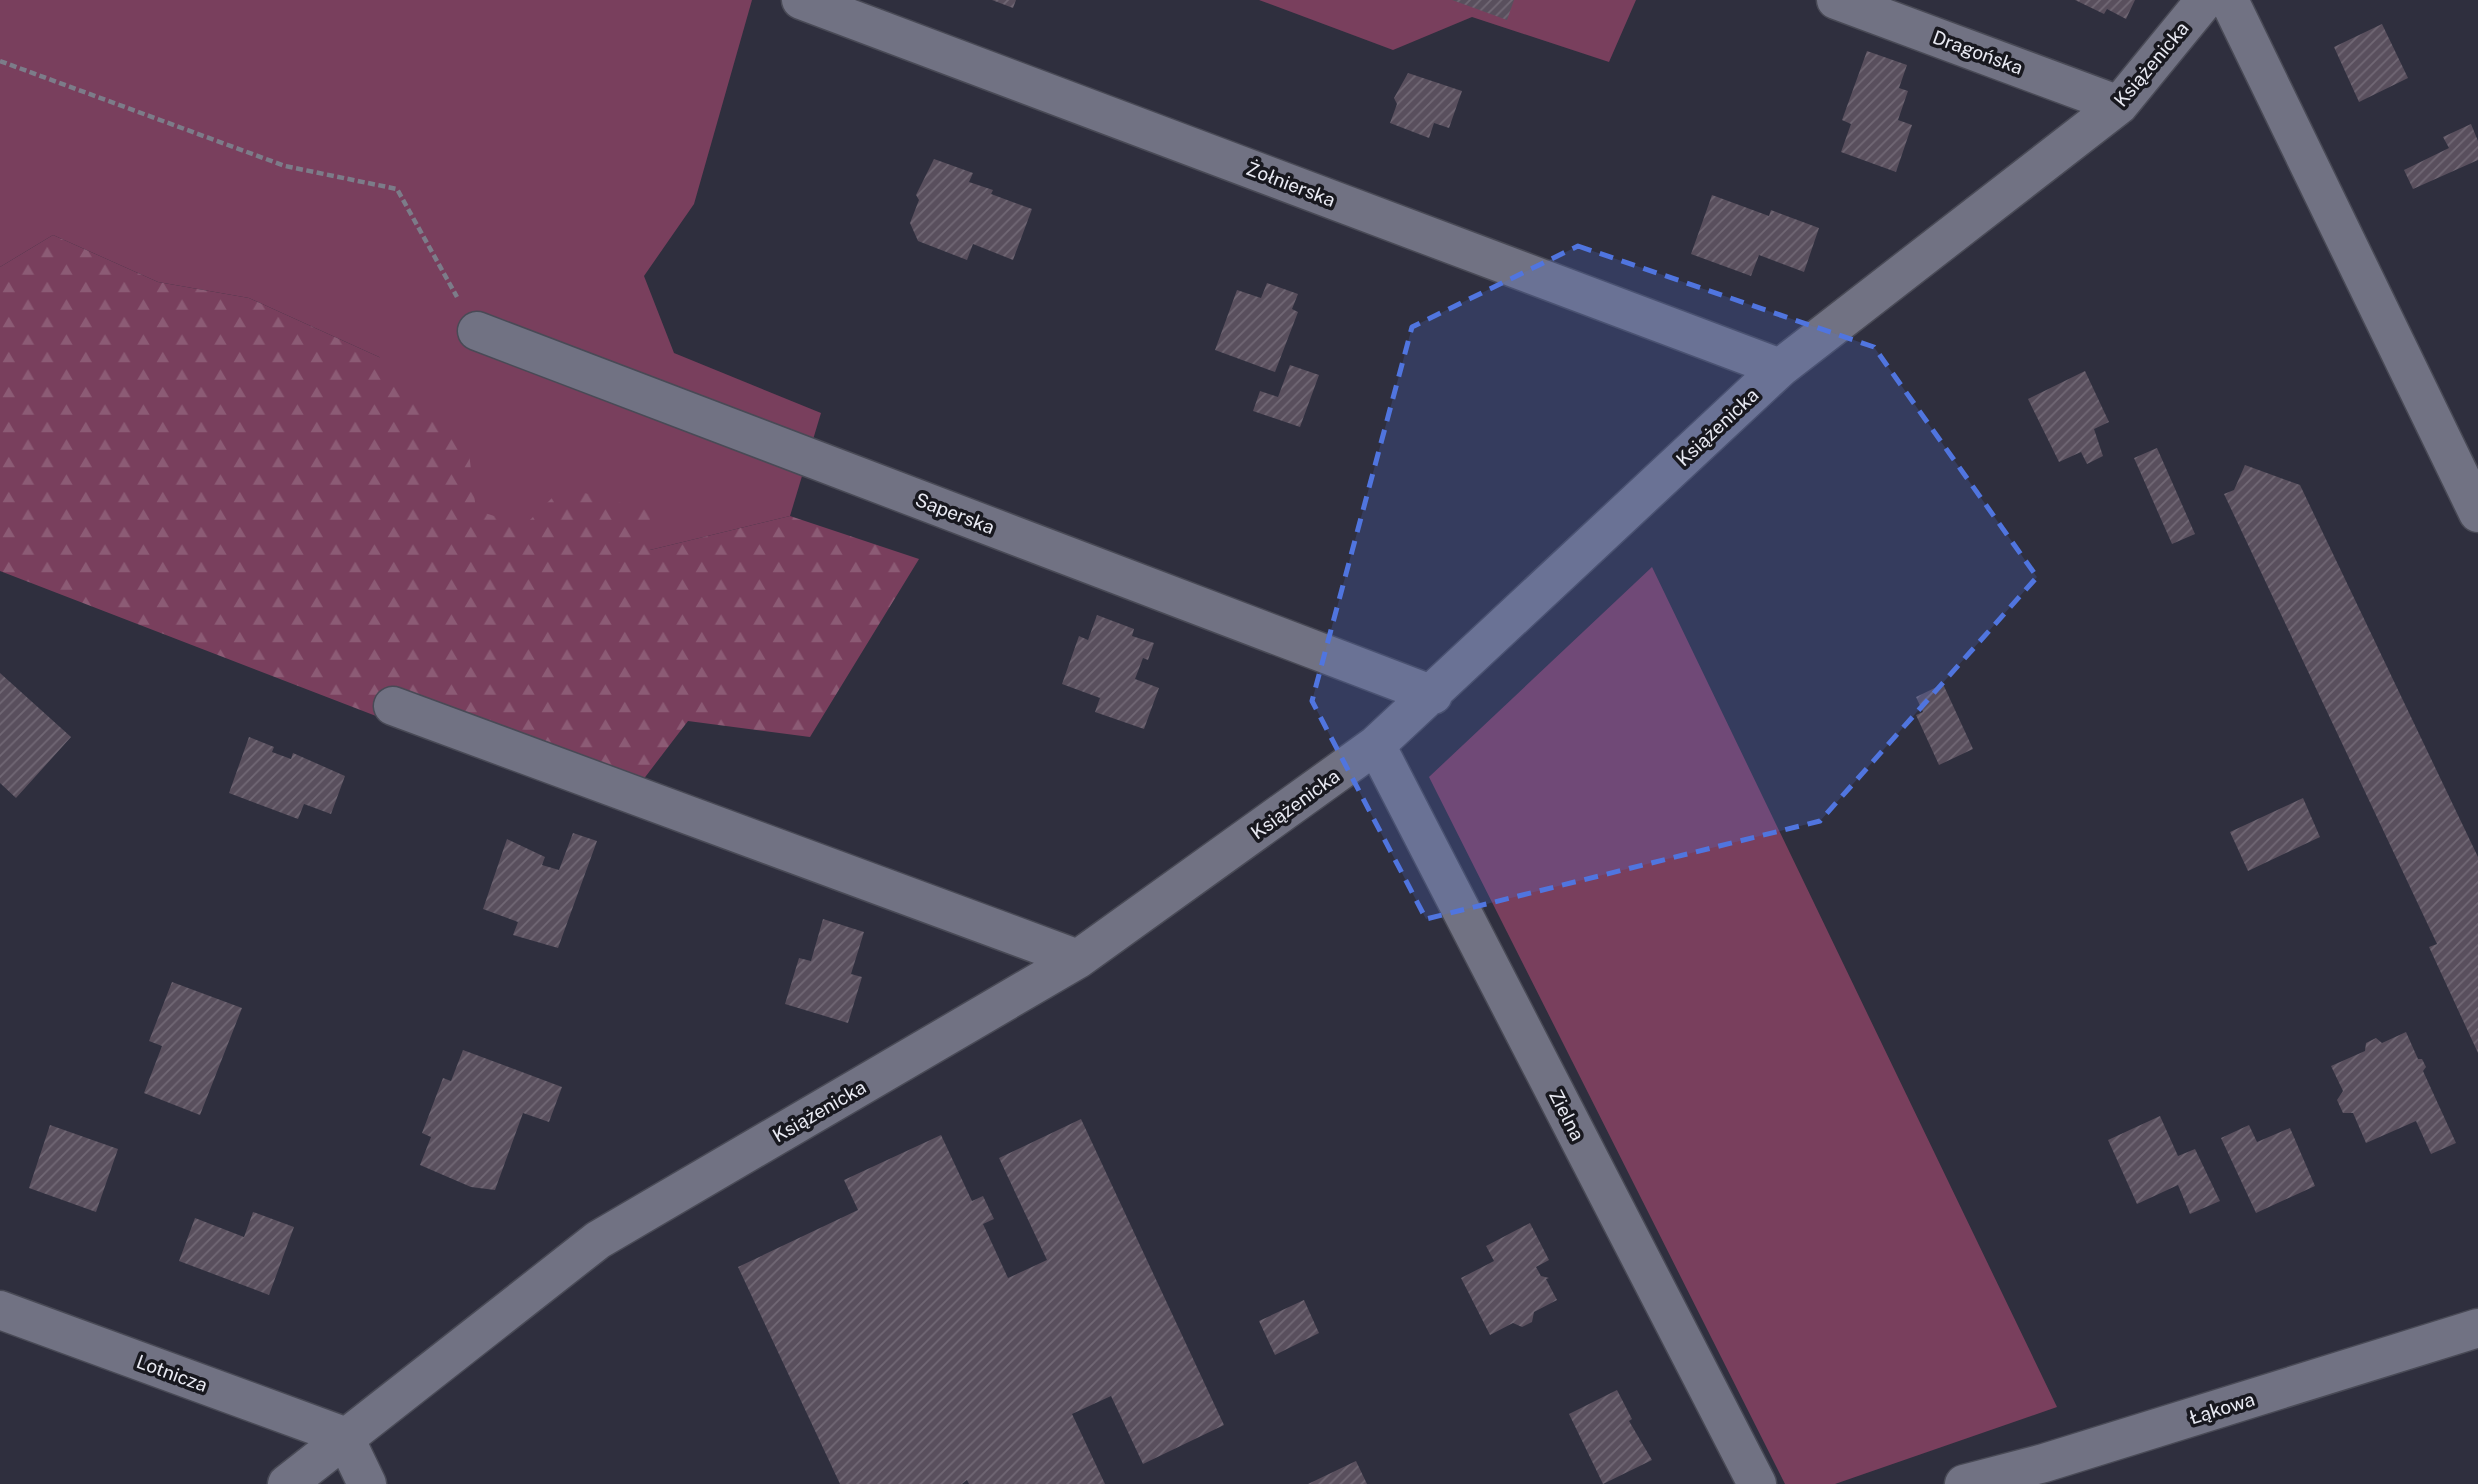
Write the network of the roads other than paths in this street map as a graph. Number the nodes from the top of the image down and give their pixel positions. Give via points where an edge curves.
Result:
1 (801, 0) edge
2 (1836, 0) edge
3 (2205, 0) edge
4 (2229, 0) edge
5 (2119, 105) junction
6 (477, 331) road end
7 (1780, 368) junction
8 (2478, 513) edge
9 (1433, 695) junction
10 (393, 706) dead end
11 (1376, 746) junction
12 (1078, 959) junction
13 (0, 1310) edge
14 (2478, 1328) edge
15 (344, 1436) junction
16 (2049, 1473) edge
17 (287, 1484) edge
18 (367, 1484) edge
19 (1757, 1484) edge
20 (1964, 1484) edge

1 - 7 street, Żołnierska
2 - 5 street, Dragońska
3 - 5 street, Książenicka
4 - 8 street
5 - 7 street, Książenicka
6 - 9 street, Saperska
7 - 9 street, Książenicka
9 - 11 street, Książenicka
10 - 12 street
11 - 12 street, Książenicka
11 - 19 street, Zielna
12 - 15 street, Książenicka via 598,1240
13 - 15 street, Lotnicza
14 - 16 street, Łąkowa
15 - 17 street, Książenicka
15 - 18 street
16 - 20 street, Łąkowa

